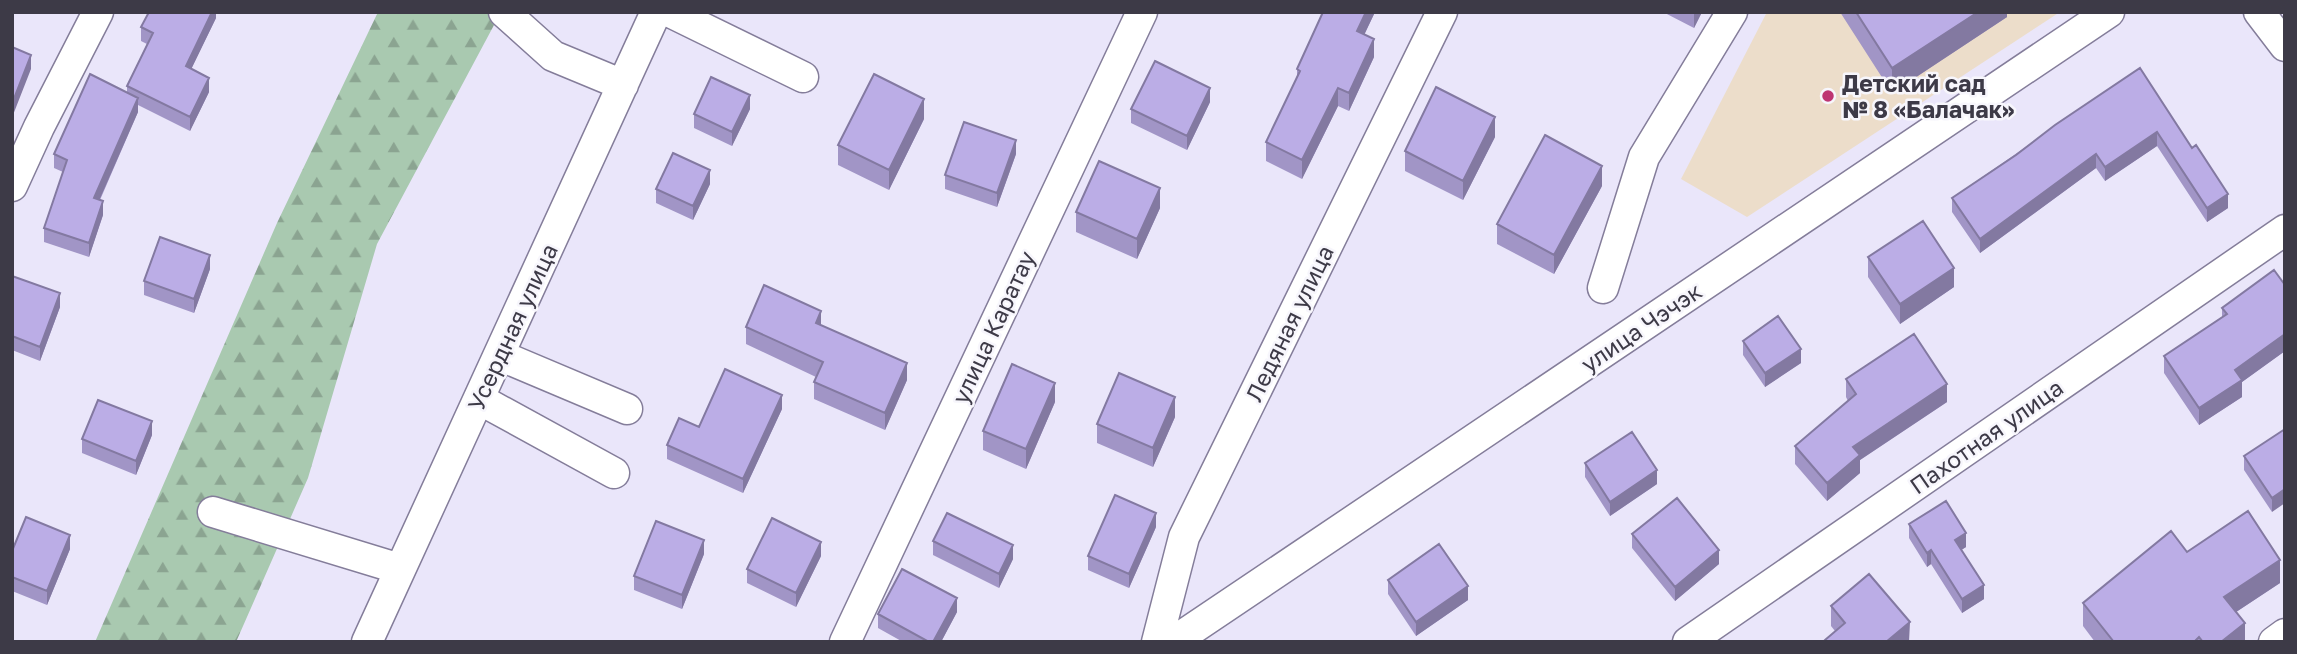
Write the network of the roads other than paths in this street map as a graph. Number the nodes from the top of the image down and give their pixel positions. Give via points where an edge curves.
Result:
1 (98, 12) edge
2 (504, 12) edge
3 (656, 12) edge
4 (670, 12) edge
5 (1142, 12) edge
6 (1442, 12) edge
7 (1732, 12) edge
8 (2109, 12) edge
9 (2259, 12) edge
10 (2285, 46) edge
11 (803, 77) dead end
12 (623, 85) junction
13 (12, 186) edge
14 (2285, 230) edge
15 (1603, 288) dead end
16 (499, 355) junction
17 (479, 399) junction
18 (626, 409) dead end
19 (614, 473) dead end
20 (213, 512) dead end
21 (400, 569) junction
22 (2285, 634) edge
23 (367, 642) edge
24 (845, 642) edge
25 (1157, 642) edge
26 (1173, 642) edge
27 (1688, 642) edge
28 (2274, 642) edge

1 - 13 street
2 - 12 street via 553,56
3 - 12 street, Усердная улица
4 - 11 street
5 - 24 street, улица Каратау
6 - 25 street, Ледяная улица via 1184,537
7 - 15 street via 1644,157
8 - 26 street, улица Чэчэк
9 - 10 street
12 - 16 street, Усердная улица
14 - 27 street, Пахотная улица
16 - 17 street, Усердная улица
16 - 18 street
17 - 19 street
17 - 21 street, Усердная улица
20 - 21 street
21 - 23 street, Усердная улица
22 - 28 street

